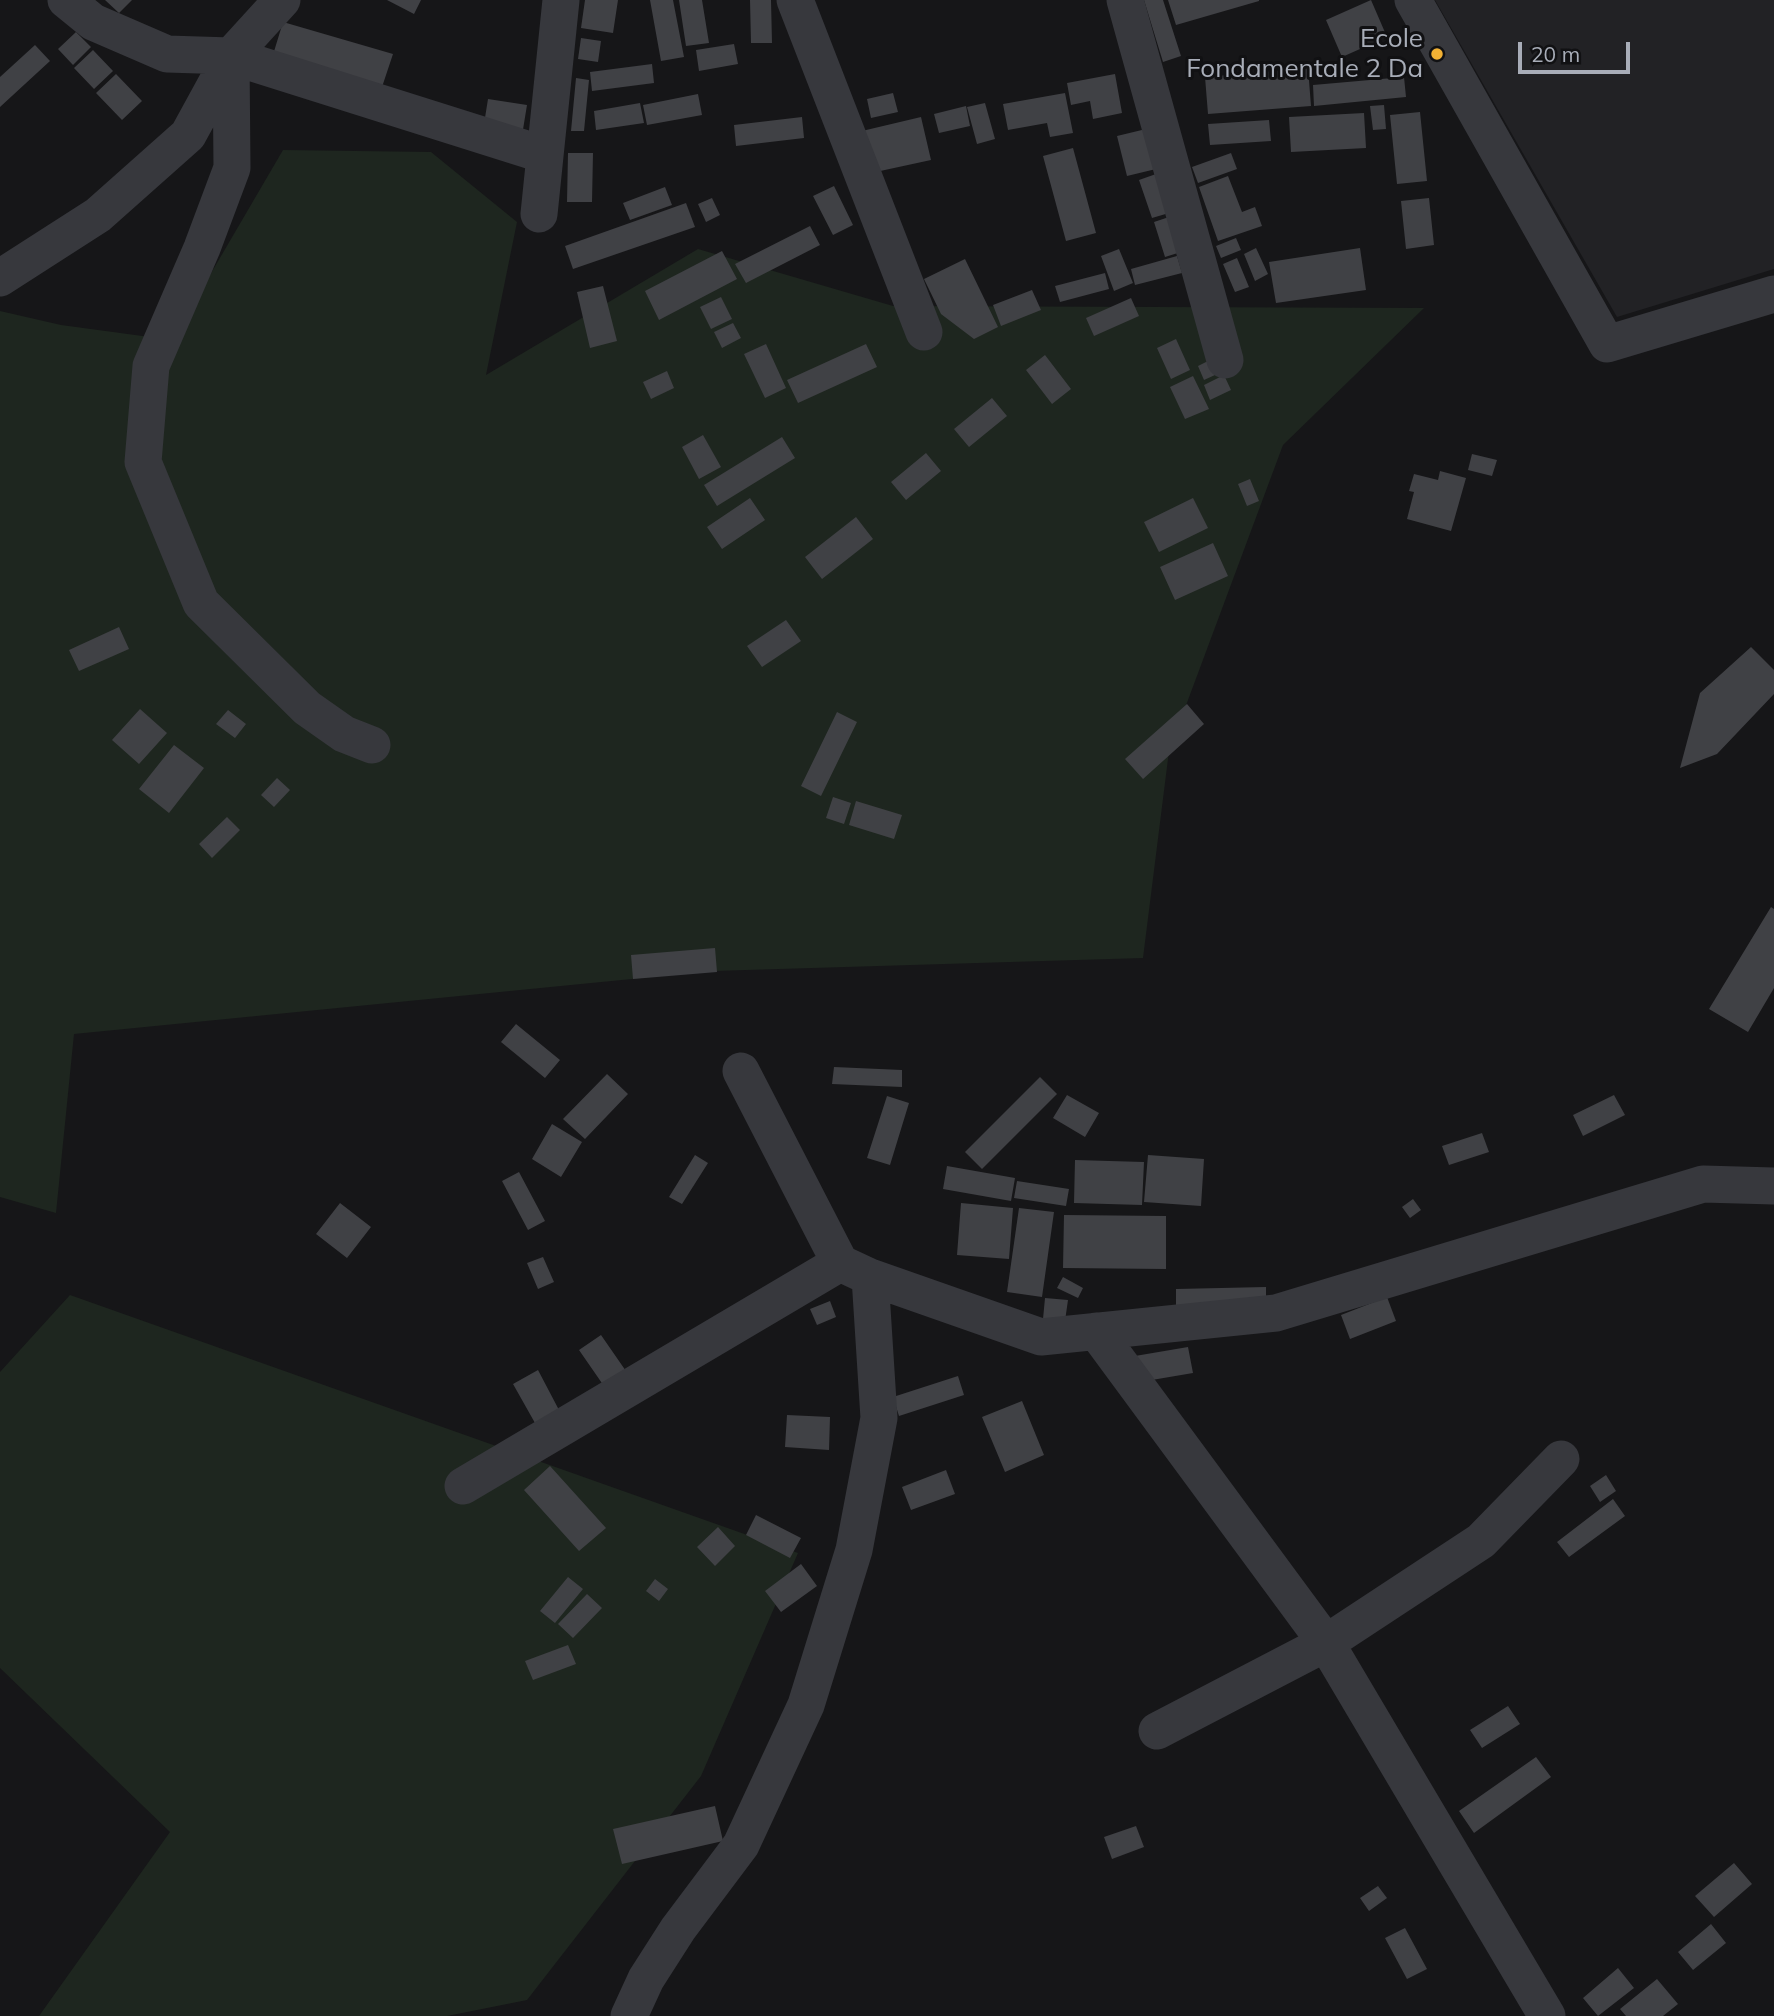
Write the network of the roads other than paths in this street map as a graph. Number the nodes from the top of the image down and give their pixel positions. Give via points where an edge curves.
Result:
1 (66, 0) edge
2 (282, 0) edge
3 (561, 0) edge
4 (795, 0) edge
5 (1125, 0) edge
6 (1413, 0) edge
7 (231, 56) junction
8 (545, 156) junction
9 (539, 214) dead end
10 (0, 278) edge
11 (1774, 294) edge
12 (924, 332) dead end
13 (1225, 360) dead end
14 (372, 745) dead end
15 (741, 1071) dead end
16 (1774, 1186) edge
17 (855, 1270) junction
18 (1096, 1331) junction
19 (1561, 1459) dead end
20 (463, 1486) dead end
21 (1326, 1643) junction
22 (1157, 1731) dead end
23 (629, 2016) edge
24 (1547, 2016) edge

1 - 7 street via 93,22 167,54
2 - 7 street
3 - 8 street
4 - 12 street
5 - 13 street
6 - 11 street via 1607,344
7 - 8 street
7 - 10 street via 188,135 98,215
7 - 14 street via 232,168 152,366 143,462 201,603 307,708 344,734
8 - 9 street
15 - 17 street
16 - 18 street via 1703,1184 1276,1312
17 - 18 street via 1041,1337
17 - 20 street
17 - 23 street via 879,1418 854,1550 806,1705 741,1845 678,1929
18 - 21 street
19 - 21 street via 1481,1541
21 - 22 street
21 - 24 street

